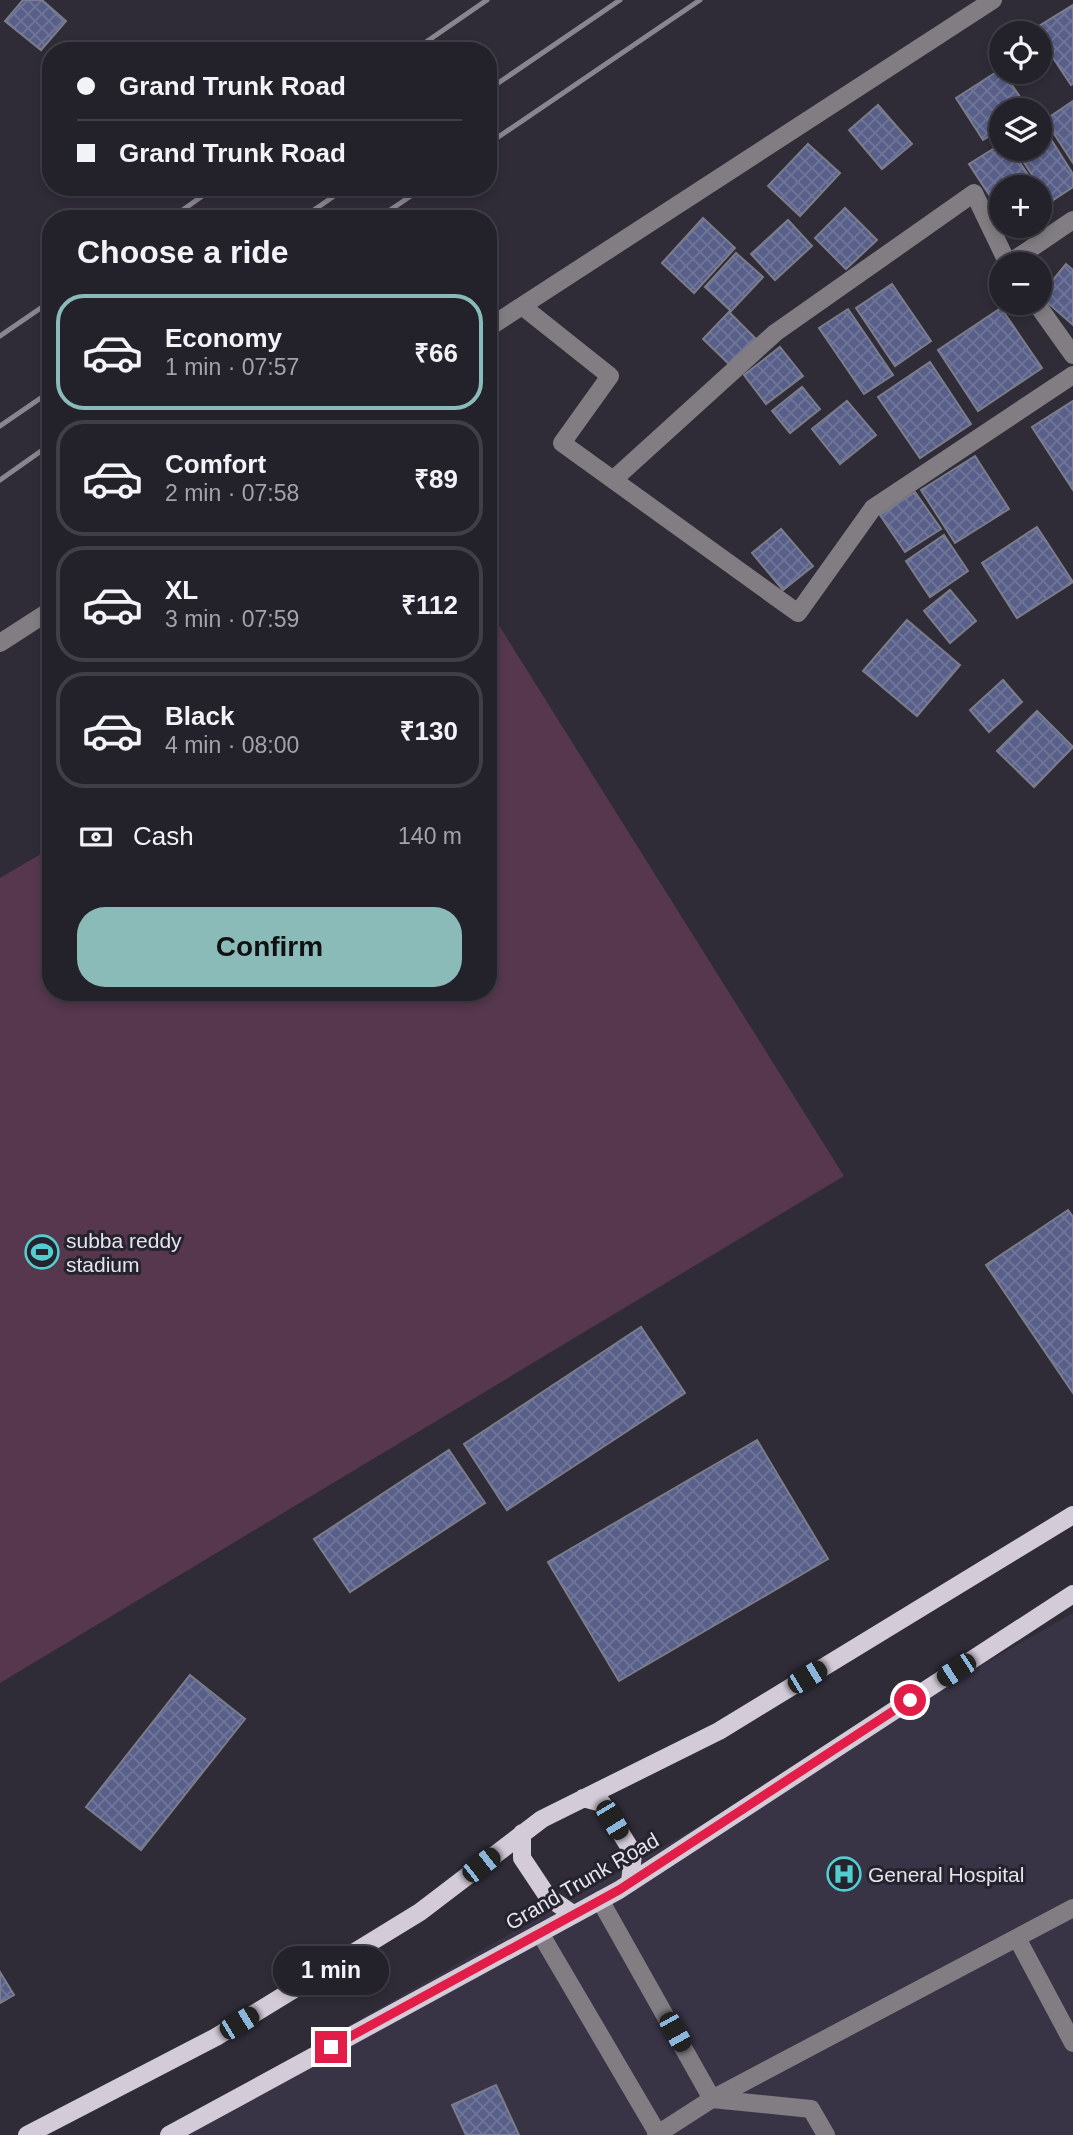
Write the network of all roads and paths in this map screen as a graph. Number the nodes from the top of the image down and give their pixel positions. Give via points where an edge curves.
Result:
1 (993, 0) edge
2 (1073, 220) edge
3 (1002, 252) edge
4 (1026, 252) edge
5 (522, 306) junction
6 (1045, 315) edge
7 (497, 322) edge
8 (1073, 355) edge
9 (1073, 375) edge
10 (613, 480) junction
11 (42, 616) edge
12 (0, 643) edge
13 (1073, 1515) edge
14 (1073, 1594) edge
15 (583, 1798) junction
16 (522, 1833) junction
17 (630, 1883) junction
18 (600, 1900) junction
19 (1073, 1908) edge
20 (574, 1915) junction
21 (540, 1933) junction
22 (1017, 1938) junction
23 (1073, 2043) edge
24 (712, 2099) junction
25 (657, 2134) edge
26 (27, 2135) edge
27 (169, 2135) edge
28 (825, 2135) edge

1 - 5 street
2 - 4 street
3 - 10 street via 974,193 775,333
5 - 7 street
5 - 10 street via 610,376 562,443
6 - 8 street
9 - 10 street via 873,508 798,613
11 - 12 street
13 - 15 main road via 719,1731
14 - 17 main road, Grand Trunk Road
15 - 16 main road
15 - 17 main road via 603,1803 633,1853
16 - 20 main road via 522,1858 548,1897
16 - 26 main road via 420,1912 216,2037
17 - 18 main road, Grand Trunk Road
18 - 20 main road, Grand Trunk Road
18 - 24 street
19 - 22 street
20 - 21 main road, Grand Trunk Road
21 - 25 street
21 - 27 main road, Grand Trunk Road
22 - 23 street
22 - 24 street
24 - 25 street
24 - 28 street via 810,2109

